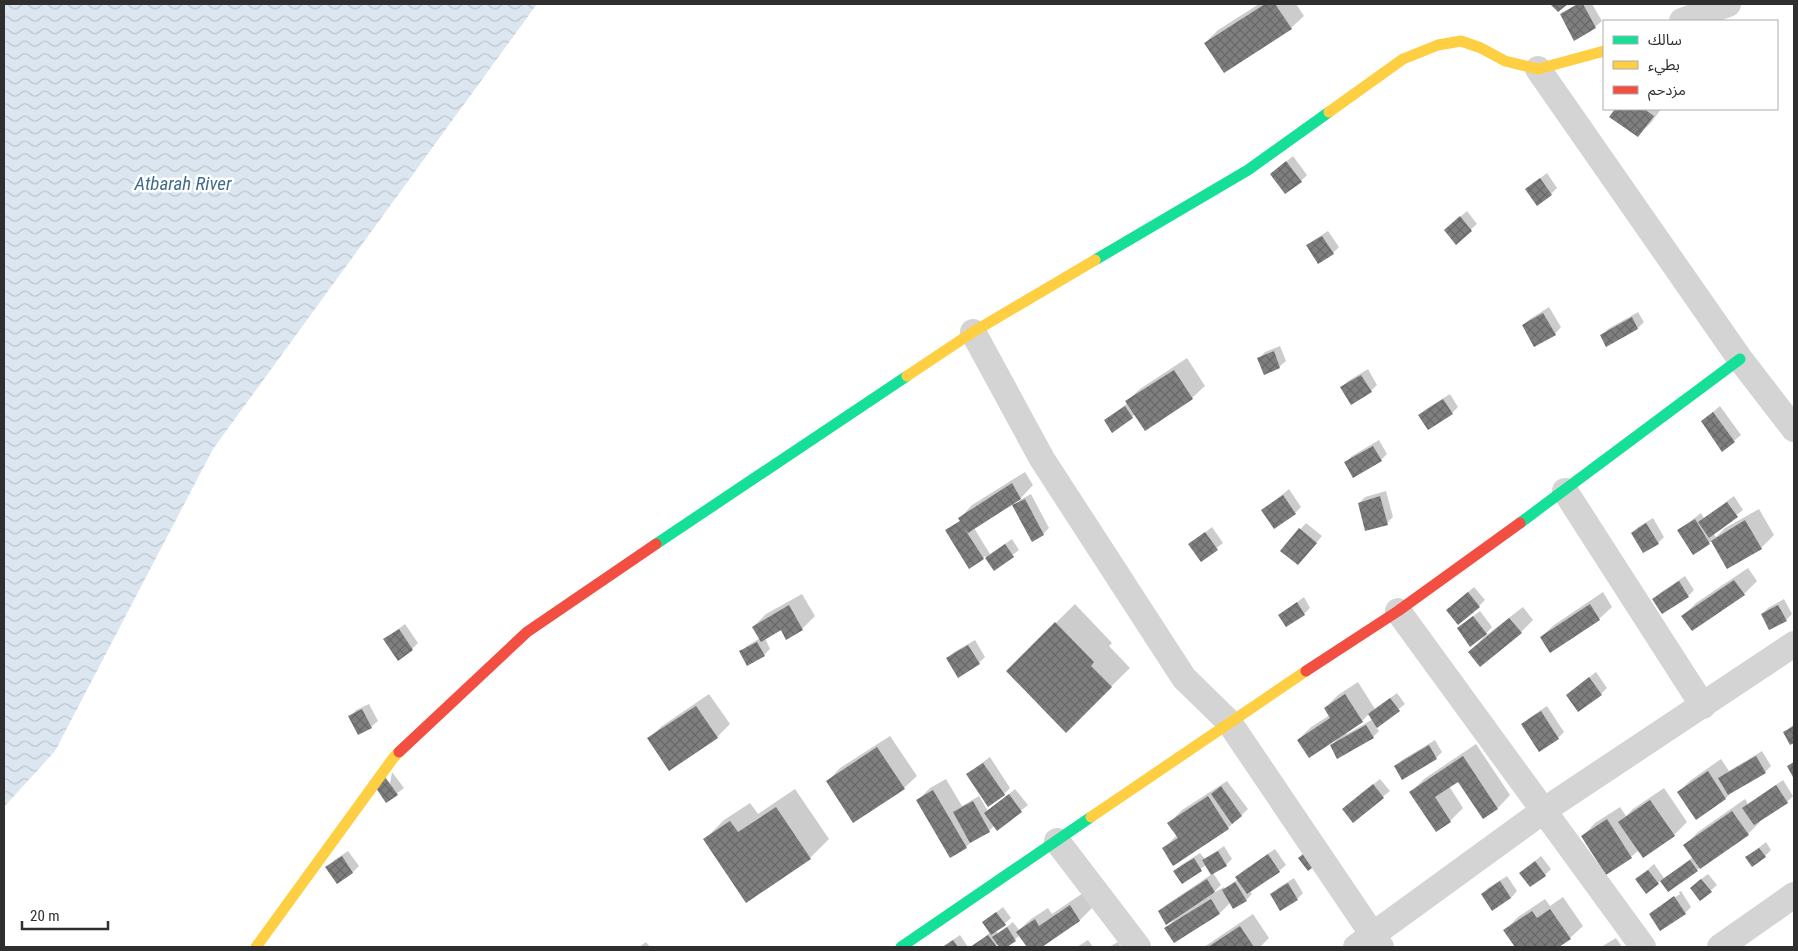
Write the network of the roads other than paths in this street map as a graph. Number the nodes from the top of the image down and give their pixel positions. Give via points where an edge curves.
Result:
1 (1728, 4) edge
2 (1685, 20) edge
3 (1603, 51) edge
4 (1538, 68) junction
5 (973, 332) junction
6 (1740, 359) junction
7 (1794, 429) edge
8 (1565, 491) junction
9 (1398, 611) junction
10 (1794, 644) edge
11 (1702, 706) junction
12 (1229, 722) junction
13 (1543, 810) junction
14 (1057, 841) junction
15 (1794, 895) edge
16 (1370, 943) edge
17 (256, 947) edge
18 (901, 947) edge
19 (1138, 947) edge
20 (1643, 947) edge
21 (1720, 947) edge

1 - 2 street
3 - 4 street
4 - 5 street via 1505,61 1461,41 1438,45 1403,59 1248,170
4 - 6 street
5 - 12 street via 1042,460 1184,678
5 - 17 street via 527,632 394,757
6 - 7 street
6 - 8 street
8 - 9 street
8 - 11 street
9 - 12 street
9 - 13 street
10 - 11 street
11 - 13 street
12 - 14 street
12 - 16 street
13 - 16 street
13 - 20 street
14 - 18 street
14 - 19 street
15 - 21 street

